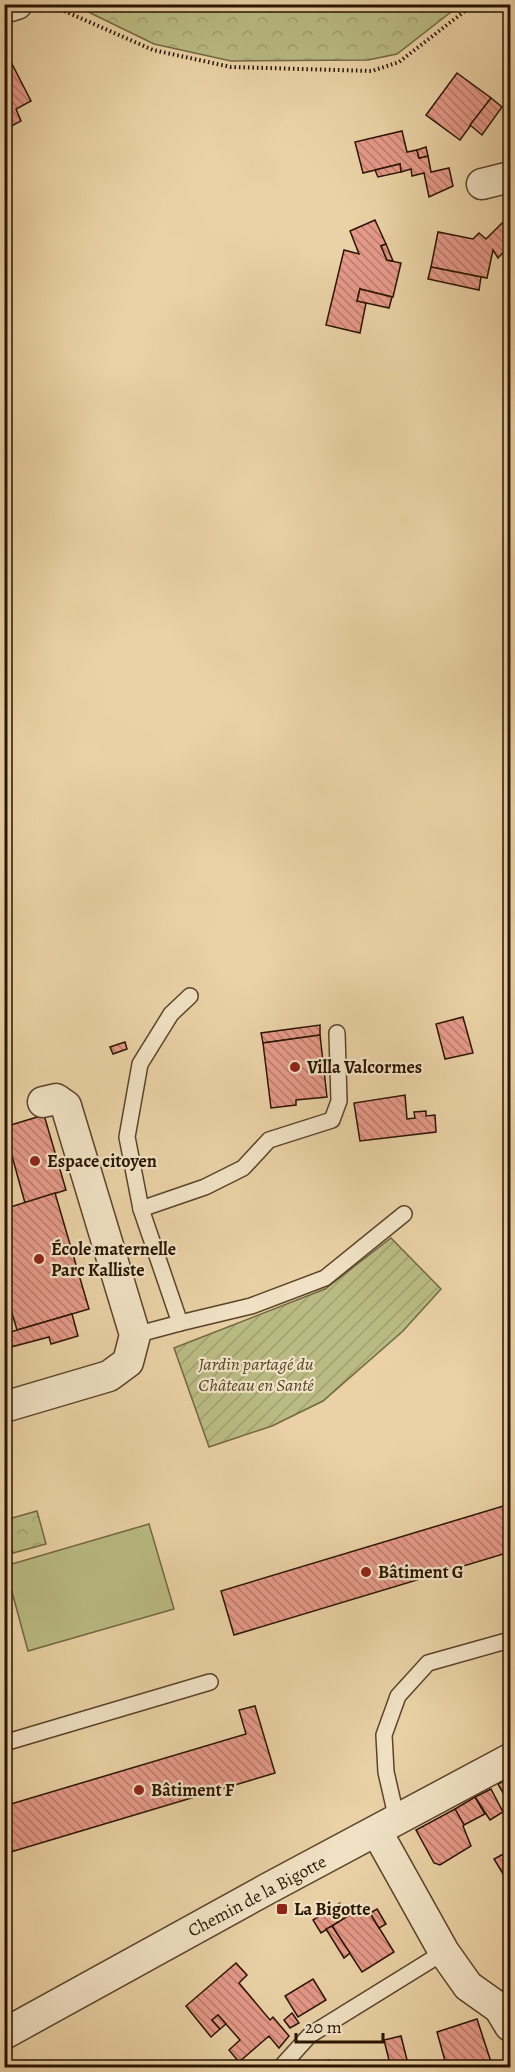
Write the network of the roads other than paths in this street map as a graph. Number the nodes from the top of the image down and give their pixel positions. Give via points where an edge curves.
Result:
1 (17, 4) edge
2 (4, 8) edge
3 (510, 177) edge
4 (482, 183) dead end
5 (190, 996) dead end
6 (337, 1033) dead end
7 (43, 1102) dead end
8 (141, 1209) junction
9 (404, 1214) dead end
10 (180, 1323) junction
11 (135, 1335) junction
12 (4, 1407) edge
13 (510, 1640) edge
14 (210, 1682) dead end
15 (4, 1743) edge
16 (510, 1759) edge
17 (387, 1826) junction
18 (444, 1952) junction
19 (510, 2026) edge
20 (4, 2034) edge
21 (280, 2067) edge

1 - 2 street
3 - 4 street
5 - 8 lane via 171,1014 140,1064 127,1137
6 - 8 lane via 339,1101 332,1120 268,1140 243,1168 205,1187
7 - 11 street via 56,1099 66,1106
8 - 10 lane
9 - 10 lane via 325,1278 250,1306
10 - 11 lane
11 - 12 street via 128,1362 109,1376
13 - 17 lane via 428,1663 398,1696 384,1735
14 - 15 lane
16 - 17 street, Chemin de la Bigotte
17 - 18 street
17 - 20 street, Chemin de la Bigotte
18 - 19 street via 468,1986 499,2008
18 - 21 lane via 310,2035

